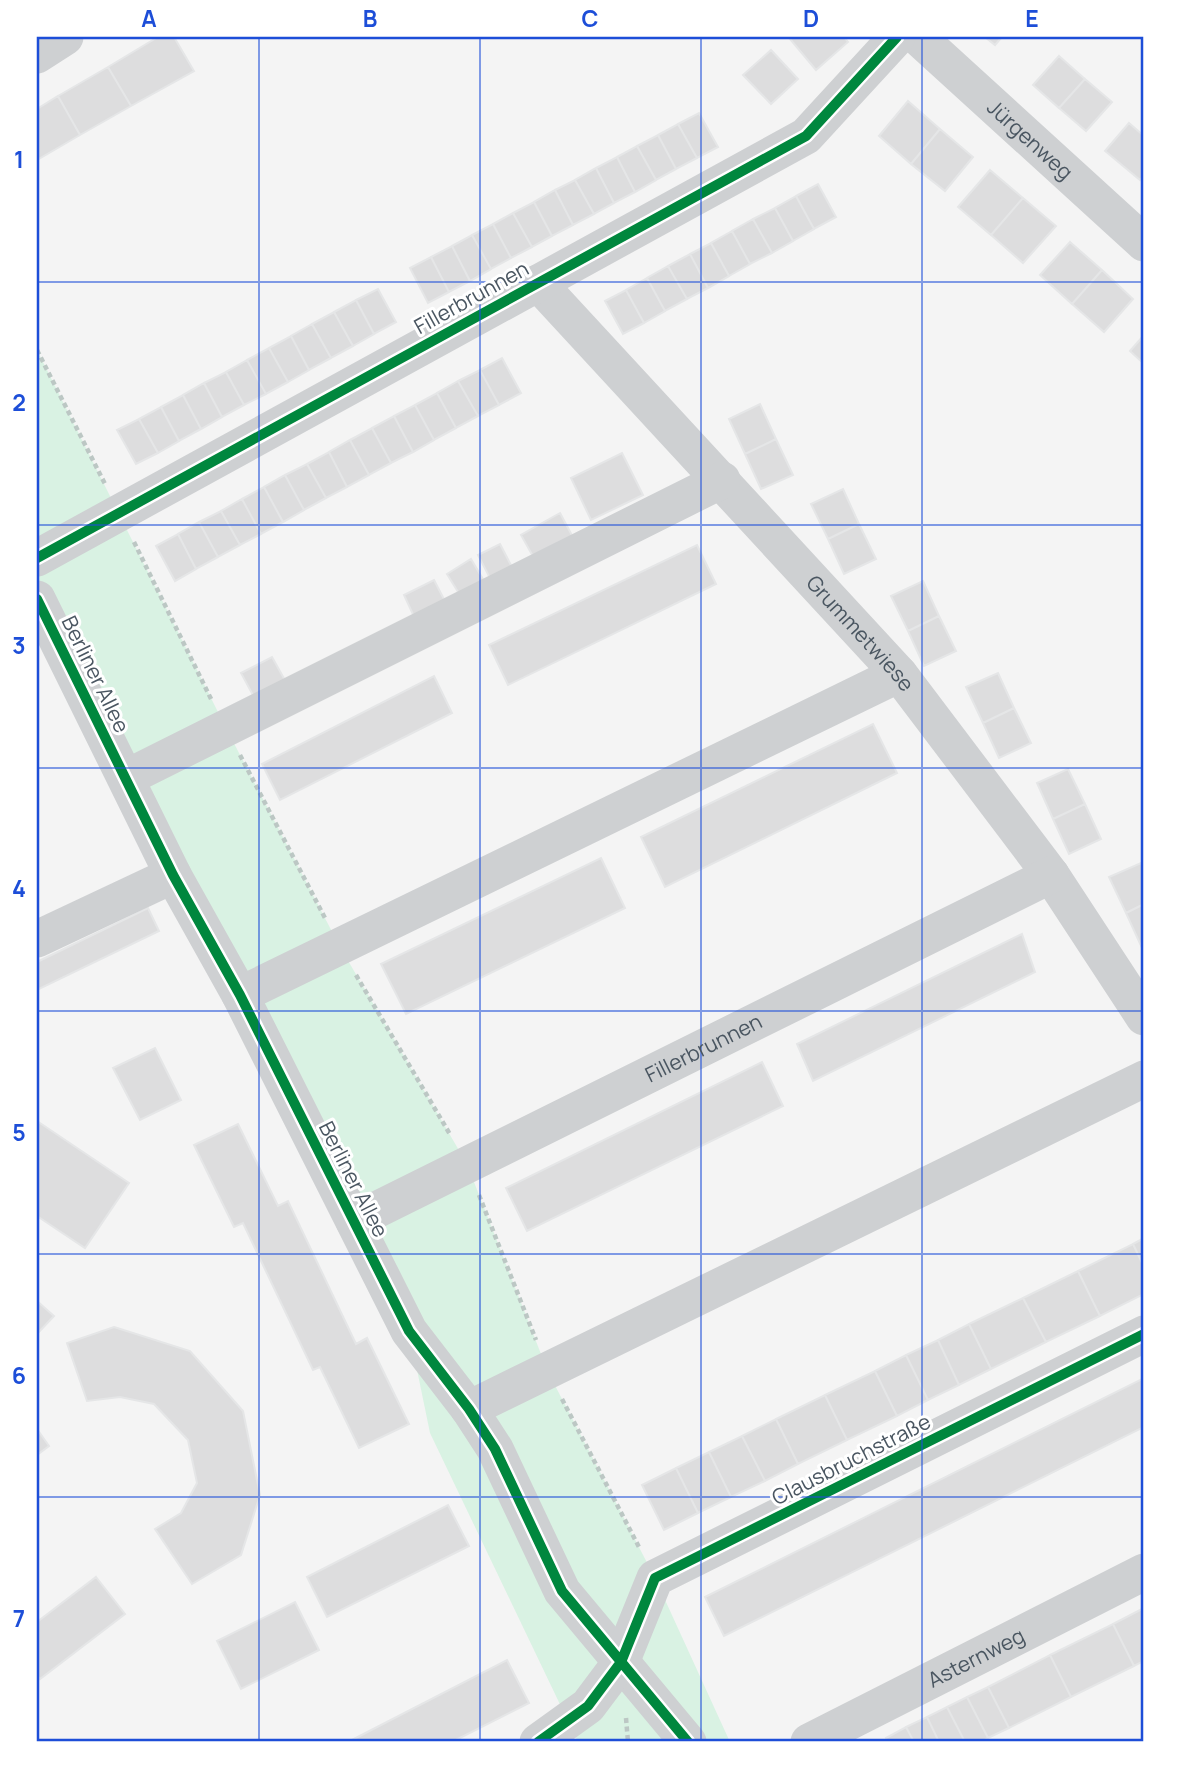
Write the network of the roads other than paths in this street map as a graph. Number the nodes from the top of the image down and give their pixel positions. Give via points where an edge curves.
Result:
1 (65, 37) edge
2 (897, 37) edge
3 (918, 37) edge
4 (37, 55) edge
5 (1144, 243) edge
6 (538, 283) junction
7 (722, 480) junction
8 (37, 558) edge
9 (37, 599) edge
10 (899, 674) junction
11 (126, 778) junction
12 (173, 875) junction
13 (1051, 875) junction
14 (37, 939) edge
15 (240, 995) junction
16 (1144, 1017) edge
17 (1144, 1079) edge
18 (354, 1221) junction
19 (1144, 1334) edge
20 (469, 1409) junction
21 (1144, 1572) edge
22 (621, 1662) junction
23 (538, 1742) edge
24 (688, 1742) edge
25 (810, 1742) edge

1 - 4 street
2 - 6 street, Fillerbrunnen via 806,136
3 - 5 street, Jürgenweg
6 - 7 street, Grummetwiese
6 - 8 street, Fillerbrunnen
7 - 10 street, Grummetwiese
7 - 11 street
9 - 11 street, Berliner Allee
10 - 13 street, Grummetwiese
10 - 15 street
11 - 12 street, Berliner Allee
12 - 14 street
12 - 15 street, Berliner Allee
13 - 16 street, Grummetwiese
13 - 18 street, Fillerbrunnen
15 - 18 street, Berliner Allee
17 - 20 street
18 - 20 street, Berliner Allee via 409,1331
19 - 22 street, Clausbruchstraße via 655,1578
20 - 22 street, Berliner Allee via 495,1449 562,1591
21 - 25 street, Asternweg
22 - 23 street, Clausbruchstraße via 589,1706
22 - 24 street, Berliner Allee

